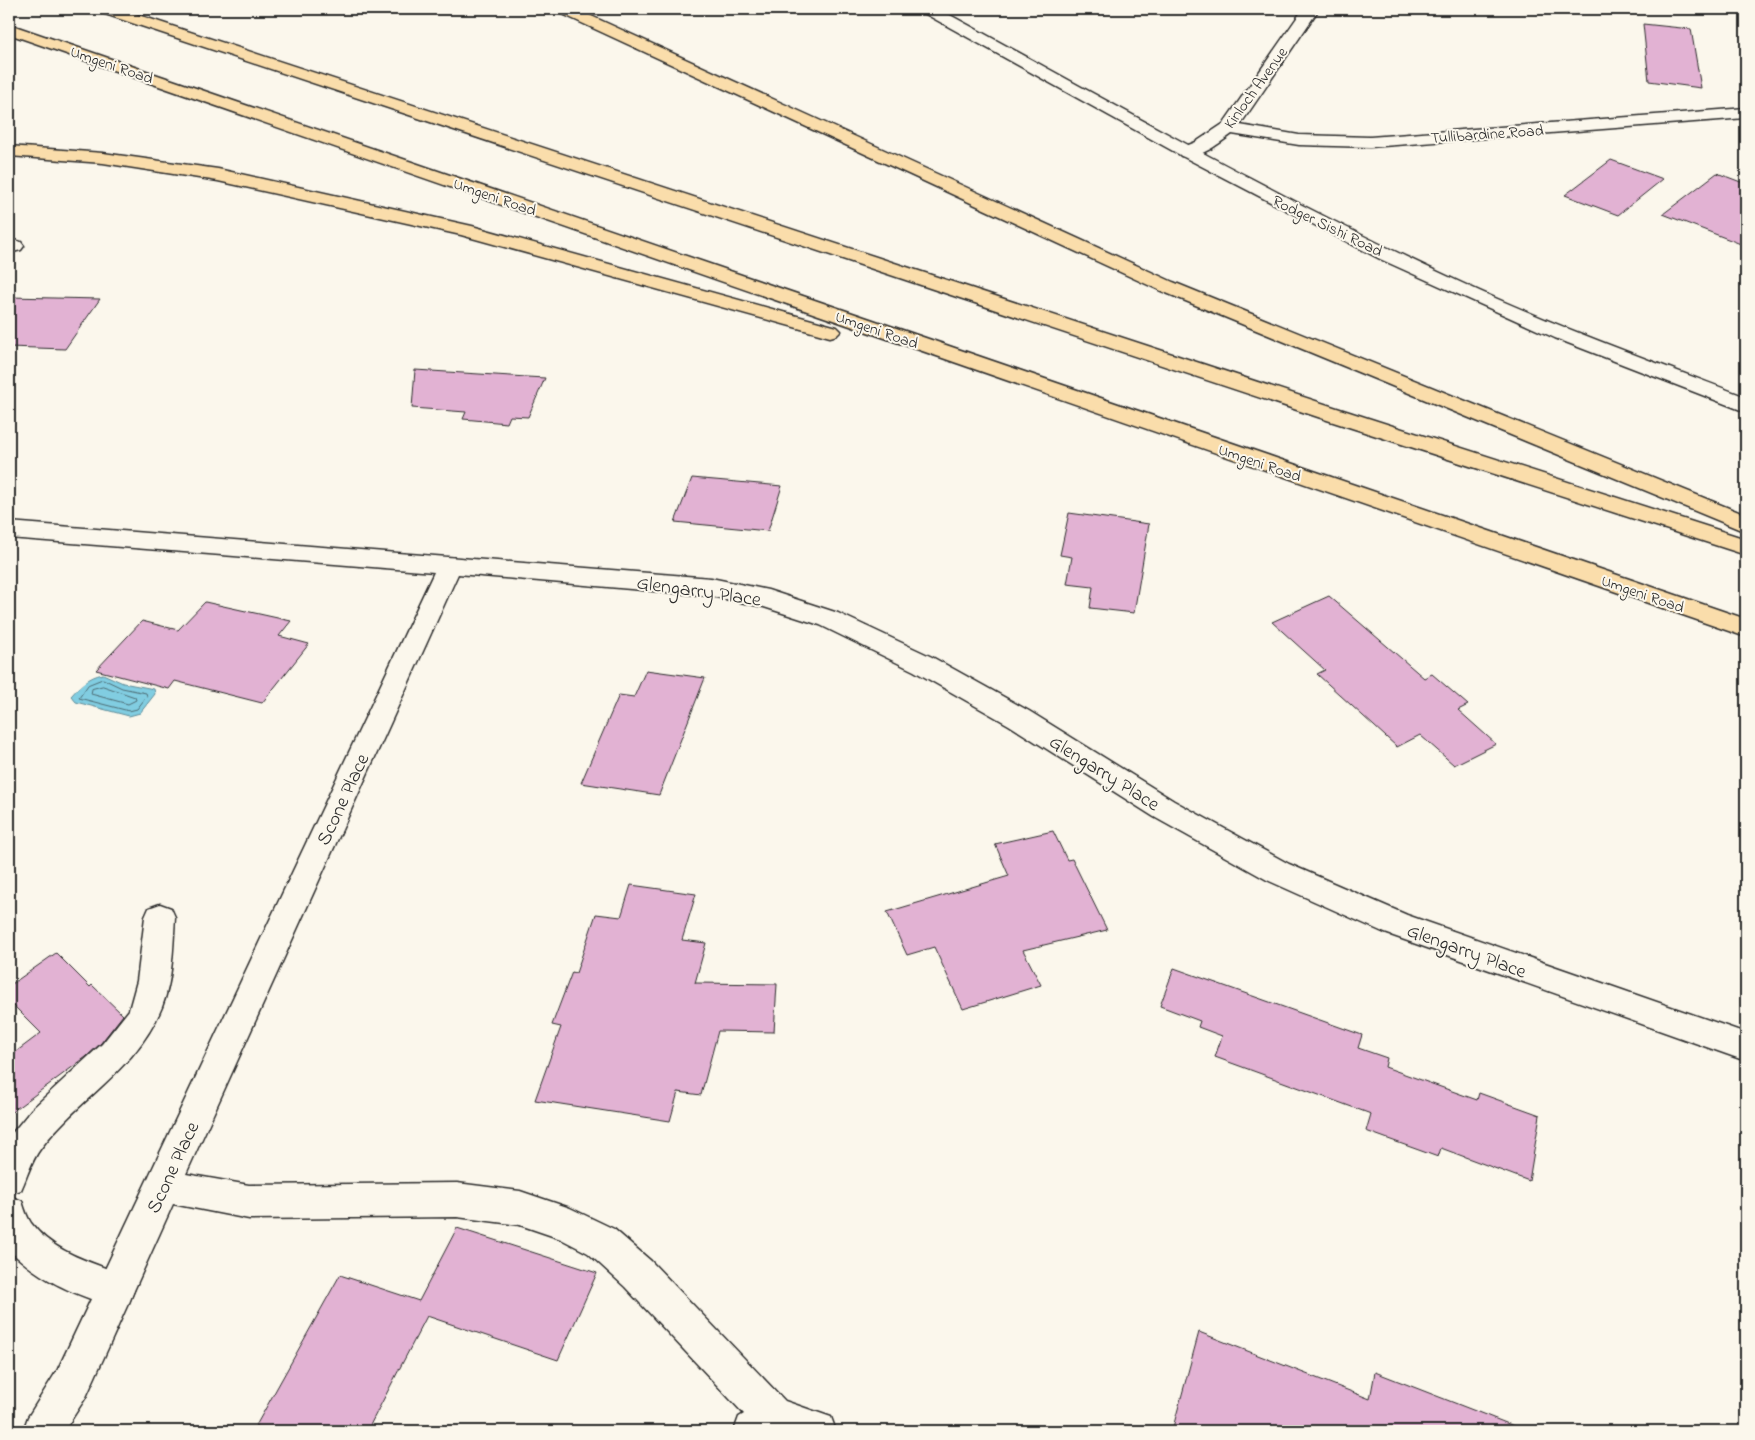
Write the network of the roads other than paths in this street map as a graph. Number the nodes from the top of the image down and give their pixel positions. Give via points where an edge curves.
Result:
1 (105, 9) edge
2 (564, 9) edge
3 (928, 9) edge
4 (1311, 9) edge
5 (9, 29) edge
6 (1746, 113) edge
7 (1229, 128) junction
8 (9, 151) edge
9 (1187, 152) junction
10 (1746, 406) edge
11 (1354, 494) junction
12 (1746, 524) edge
13 (9, 530) edge
14 (1746, 547) edge
15 (450, 565) junction
16 (1746, 628) edge
17 (160, 918) dead end
18 (1746, 1048) edge
19 (9, 1178) edge
20 (163, 1186) junction
21 (9, 1213) edge
22 (116, 1290) junction
23 (763, 1424) edge
24 (42, 1431) edge
25 (817, 1431) edge

1 - 14 highway via 1335,415
2 - 12 highway via 1166,286
3 - 9 street, Rodger Sishi Road
4 - 7 street, Kinloch Avenue
5 - 11 highway, Umgeni Road
6 - 7 street, Tullibardine Road via 1370,142 1299,140
7 - 9 street, Kinloch Avenue
8 - 11 highway via 103,158 218,175 465,230 798,322
9 - 10 street, Rodger Sishi Road via 1294,209 1454,287 1620,358
11 - 16 highway, Umgeni Road
13 - 15 street
15 - 18 street, Glengarry Place via 711,587 768,599 829,619 923,664 1019,718 1164,809 1278,872 1396,924
15 - 20 street, Scone Place
17 - 19 street via 152,989 141,1019 126,1040 31,1136 15,1157
20 - 22 street, Scone Place
20 - 23 street via 249,1202 457,1200 520,1208 570,1225 600,1241 638,1274
21 - 22 street via 16,1233 42,1258 75,1276
22 - 24 street, Scone Place via 72,1383
23 - 25 street

